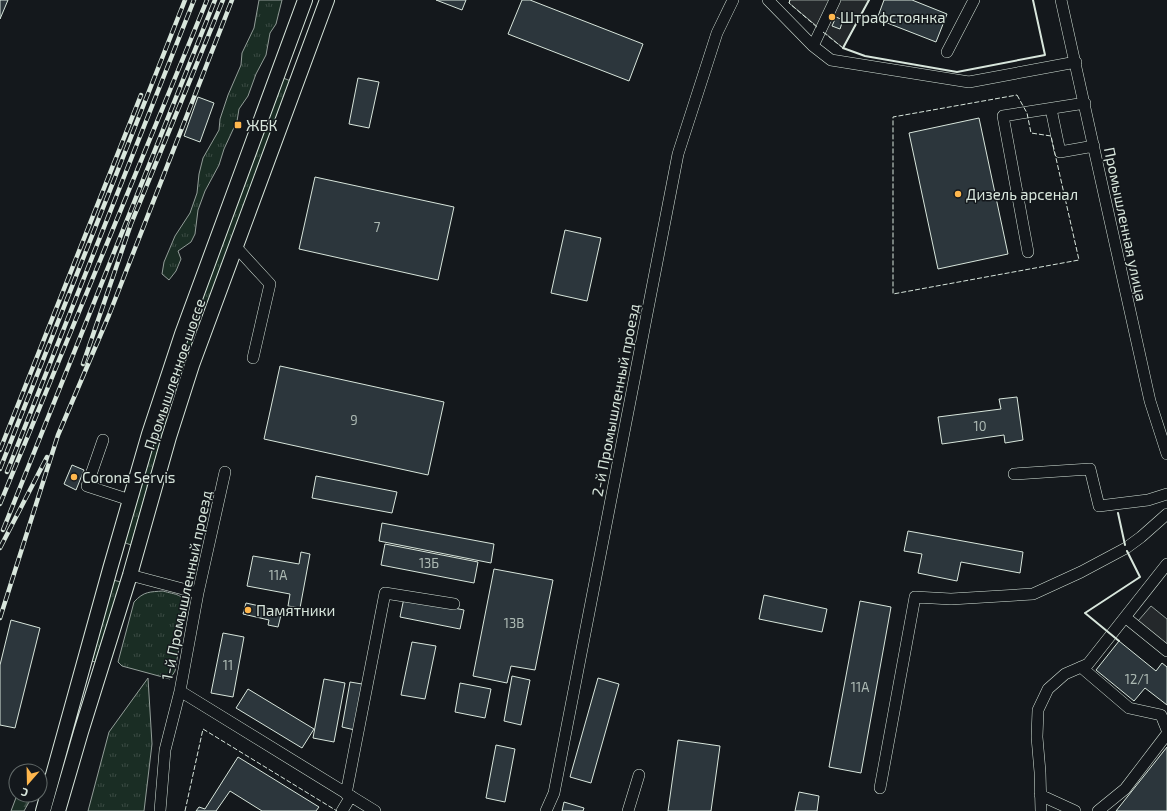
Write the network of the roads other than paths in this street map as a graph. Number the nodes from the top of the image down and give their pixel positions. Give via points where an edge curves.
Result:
1 (305, 0) edge
2 (327, 0) edge
3 (732, 0) edge
4 (768, 0) edge
5 (835, 0) edge
6 (974, 0) edge
7 (1061, 0) edge
8 (291, 39) junction
9 (310, 46) junction
10 (813, 46) junction
11 (947, 52) dead end
12 (1076, 62) junction
13 (1085, 103) junction
14 (1051, 109) junction
15 (1094, 146) junction
16 (236, 247) junction
17 (1028, 252) dead end
18 (253, 358) dead end
19 (103, 440) dead end
20 (1167, 454) edge
21 (225, 472) dead end
22 (1014, 474) dead end
23 (1167, 494) edge
24 (130, 500) junction
25 (1167, 514) edge
26 (1167, 564) edge
27 (110, 569) junction
28 (130, 575) junction
29 (198, 593) junction
30 (454, 604) dead end
31 (1125, 617) junction
32 (1167, 651) edge
33 (1081, 667) junction
34 (180, 691) junction
35 (1167, 730) edge
36 (1167, 734) edge
37 (639, 776) dead end
38 (880, 788) dead end
39 (348, 795) junction
40 (1040, 795) junction
41 (43, 811) edge
42 (58, 811) edge
43 (160, 811) edge
44 (342, 811) edge
45 (375, 811) edge
46 (546, 811) edge
47 (628, 811) edge
48 (1041, 811) edge
49 (1075, 811) edge
50 (1098, 811) edge

1 - 8 main road, Промышленное шоссе
2 - 9 main road, Промышленное шоссе
3 - 46 street, 2-й Промышленный проезд via 716,34 678,154 554,793
4 - 10 street
5 - 10 street
6 - 11 street
7 - 12 street, Промышленная улица
8 - 9 main road
8 - 24 main road, Промышленное шоссе via 182,334
9 - 16 main road, Промышленное шоссе
10 - 12 street via 831,60 969,82
12 - 13 street, Промышленная улица
13 - 14 street
13 - 15 street, Промышленная улица
14 - 15 street via 1060,152
14 - 17 street via 1003,116
15 - 20 street, Промышленная улица via 1150,401
16 - 18 street via 270,284
16 - 28 main road, Промышленное шоссе via 169,437
19 - 24 street via 87,486
21 - 29 street, 1-й Промышленный проезд
22 - 23 street via 1090,469 1099,506 1148,500
24 - 27 main road, Промышленное шоссе
25 - 38 street via 1126,548 1033,594 915,597
26 - 31 street
27 - 28 main road
27 - 41 main road, Промышленное шоссе
28 - 29 street
28 - 42 main road, Промышленное шоссе
29 - 34 street, 1-й Промышленный проезд
30 - 39 street via 385,593
31 - 32 street
31 - 33 street via 1088,664
33 - 35 street via 1129,708 1161,715
33 - 40 street via 1065,674 1048,689 1038,710
34 - 39 street, 1-й Промышленный проезд
34 - 43 street via 165,750
36 - 50 street via 1125,789
37 - 47 street
39 - 44 street
39 - 45 street, 1-й Промышленный проезд
40 - 48 street
40 - 49 street

